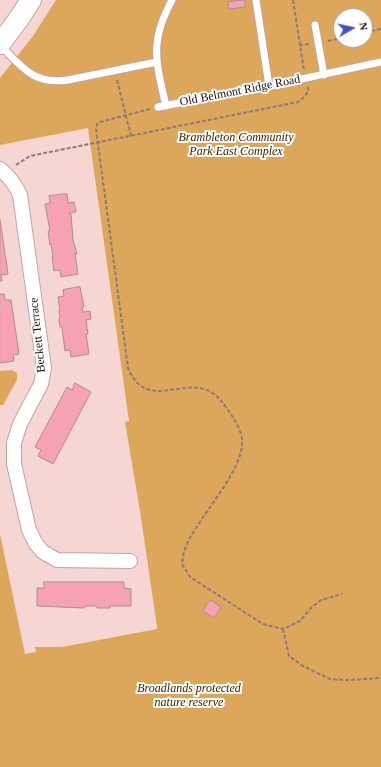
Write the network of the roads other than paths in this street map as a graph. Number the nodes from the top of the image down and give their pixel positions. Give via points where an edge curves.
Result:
1 (31, 0) edge
2 (172, 0) edge
3 (256, 0) edge
4 (315, 25) dead end
5 (0, 44) edge
6 (157, 62) junction
7 (381, 62) edge
8 (324, 75) junction
9 (269, 86) junction
10 (166, 106) junction
11 (158, 107) road end
12 (4, 172) edge
13 (130, 561) dead end

1 - 5 main road
2 - 6 lane via 158,34
3 - 9 lane
4 - 8 lane
5 - 6 lane via 25,70 42,80 61,81
6 - 10 lane
7 - 8 lane, Old Belmont Ridge Road
8 - 9 lane, Old Belmont Ridge Road
9 - 10 lane, Old Belmont Ridge Road
10 - 11 lane, Old Belmont Ridge Road
12 - 13 street, Beckett Terrace via 15,184 20,195 44,368 41,384 20,424 14,443 14,464 29,530 43,552 57,560

